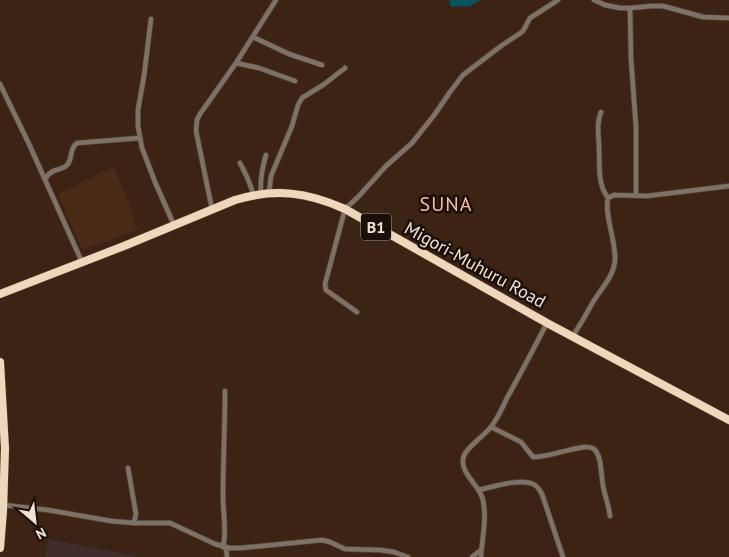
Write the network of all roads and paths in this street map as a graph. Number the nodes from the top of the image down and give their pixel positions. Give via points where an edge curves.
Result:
1 (276, 0) edge
2 (558, 0) edge
3 (594, 0) edge
4 (630, 8) junction
5 (729, 18) edge
6 (151, 19) dead end
7 (254, 37) junction
8 (236, 63) junction
9 (322, 65) dead end
10 (345, 68) dead end
11 (295, 81) dead end
12 (0, 84) edge
13 (600, 112) dead end
14 (140, 138) junction
15 (266, 155) dead end
16 (240, 163) dead end
17 (41, 171) junction
18 (51, 172) junction
19 (45, 179) junction
20 (729, 186) edge
21 (261, 194) junction
22 (636, 196) junction
23 (608, 198) junction
24 (212, 209) junction
25 (345, 209) junction
26 (174, 226) junction
27 (82, 263) junction
28 (0, 294) edge
29 (357, 312) dead end
30 (547, 323) junction
31 (573, 336) junction
32 (0, 362) edge
33 (226, 391) dead end
34 (729, 420) edge
35 (491, 427) junction
36 (128, 468) dead end
37 (479, 490) junction
38 (2, 509) edge
39 (610, 516) dead end
40 (134, 523) junction
41 (0, 548) edge
42 (224, 548) junction
43 (481, 550) junction
44 (227, 557) edge
45 (408, 557) edge
46 (472, 557) edge
47 (481, 557) edge
48 (563, 557) edge

1 - 7 street
2 - 25 street via 530,18 523,31 463,75 412,143
3 - 4 street
4 - 5 street via 663,6 703,17
4 - 22 street
6 - 14 street via 138,110
7 - 8 street
7 - 9 street
8 - 11 street
8 - 24 street via 197,120 196,131
10 - 21 street via 302,98 272,176
12 - 17 street
13 - 23 street via 599,166 602,187
14 - 18 street via 77,143 72,148 68,165
14 - 26 street
15 - 21 street
16 - 21 street via 252,187
17 - 18 street
17 - 19 street
18 - 19 street
19 - 27 street
20 - 22 street
21 - 24 highway, Migori-Muhuru Road / B1
21 - 25 highway, Migori-Muhuru Road / B1 via 303,195
22 - 23 street via 614,195
23 - 31 street via 614,265
24 - 26 highway, Migori-Muhuru Road / B1
25 - 29 street via 325,284 326,290
25 - 30 highway, Migori-Muhuru Road / B1
26 - 27 highway, Migori-Muhuru Road / B1
27 - 28 highway, Migori-Muhuru Road / B1
30 - 31 highway, Migori-Muhuru Road / B1
30 - 35 street
31 - 34 highway, Migori-Muhuru Road / B1
32 - 38 highway via 5,448
33 - 42 street
35 - 37 street via 463,458 466,472
35 - 39 street via 521,442 533,457 594,448
36 - 40 street via 136,514
37 - 43 street via 484,512
37 - 48 street via 521,482 536,485
38 - 40 street via 48,510
38 - 41 highway
40 - 42 street via 170,523
42 - 44 street
42 - 45 street via 322,540 345,549 380,550
43 - 46 street
43 - 47 street

